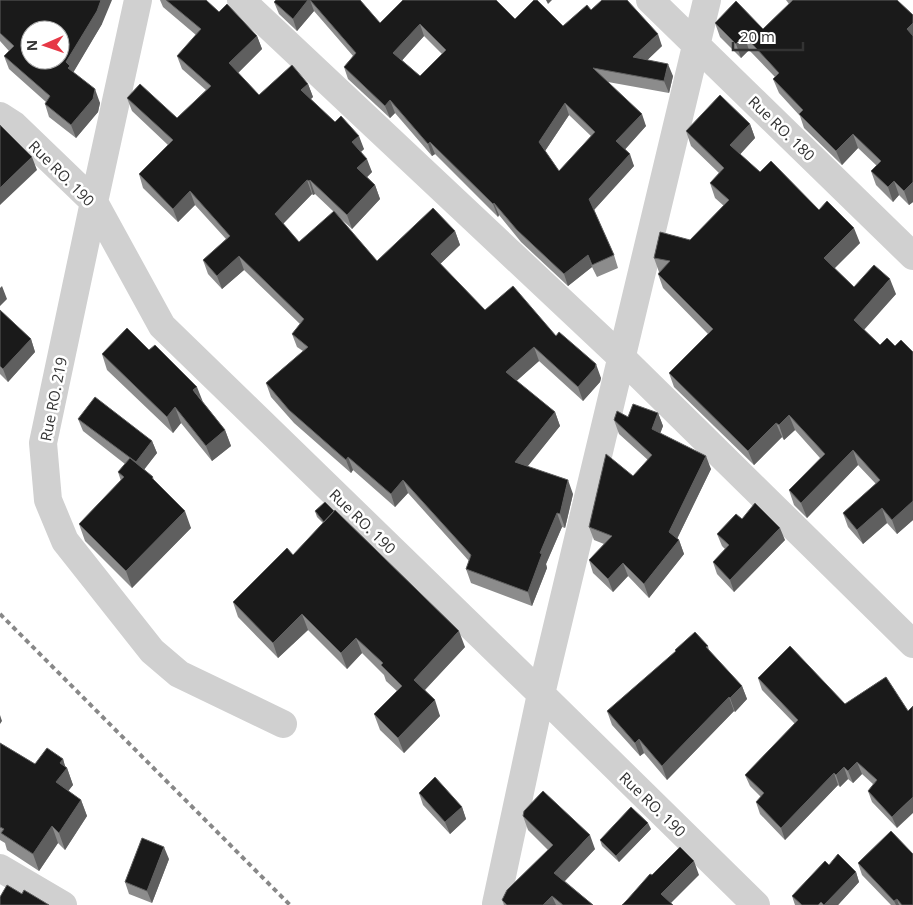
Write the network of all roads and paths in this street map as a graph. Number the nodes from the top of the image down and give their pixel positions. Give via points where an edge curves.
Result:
1 (138, 0) edge
2 (241, 0) edge
3 (650, 0) edge
4 (707, 0) edge
5 (697, 45) junction
6 (0, 116) edge
7 (94, 202) junction
8 (913, 256) edge
9 (622, 358) junction
10 (913, 644) edge
11 (541, 694) junction
12 (283, 724) dead end
13 (0, 868) edge
14 (496, 904) edge
15 (63, 905) edge
16 (756, 905) edge

1 - 7 street, Rue RO. 219
2 - 9 street
3 - 5 street, Rue RO. 180
4 - 5 street
5 - 8 street, Rue RO. 180
5 - 9 street
6 - 7 street, Rue RO. 190 via 14,125
7 - 11 street, Rue RO. 190 via 162,326
7 - 12 street, Rue RO. 219 via 43,443 48,500 65,540 152,651 179,674
9 - 10 street
9 - 11 street
11 - 14 street
11 - 16 street, Rue RO. 190
13 - 15 street

